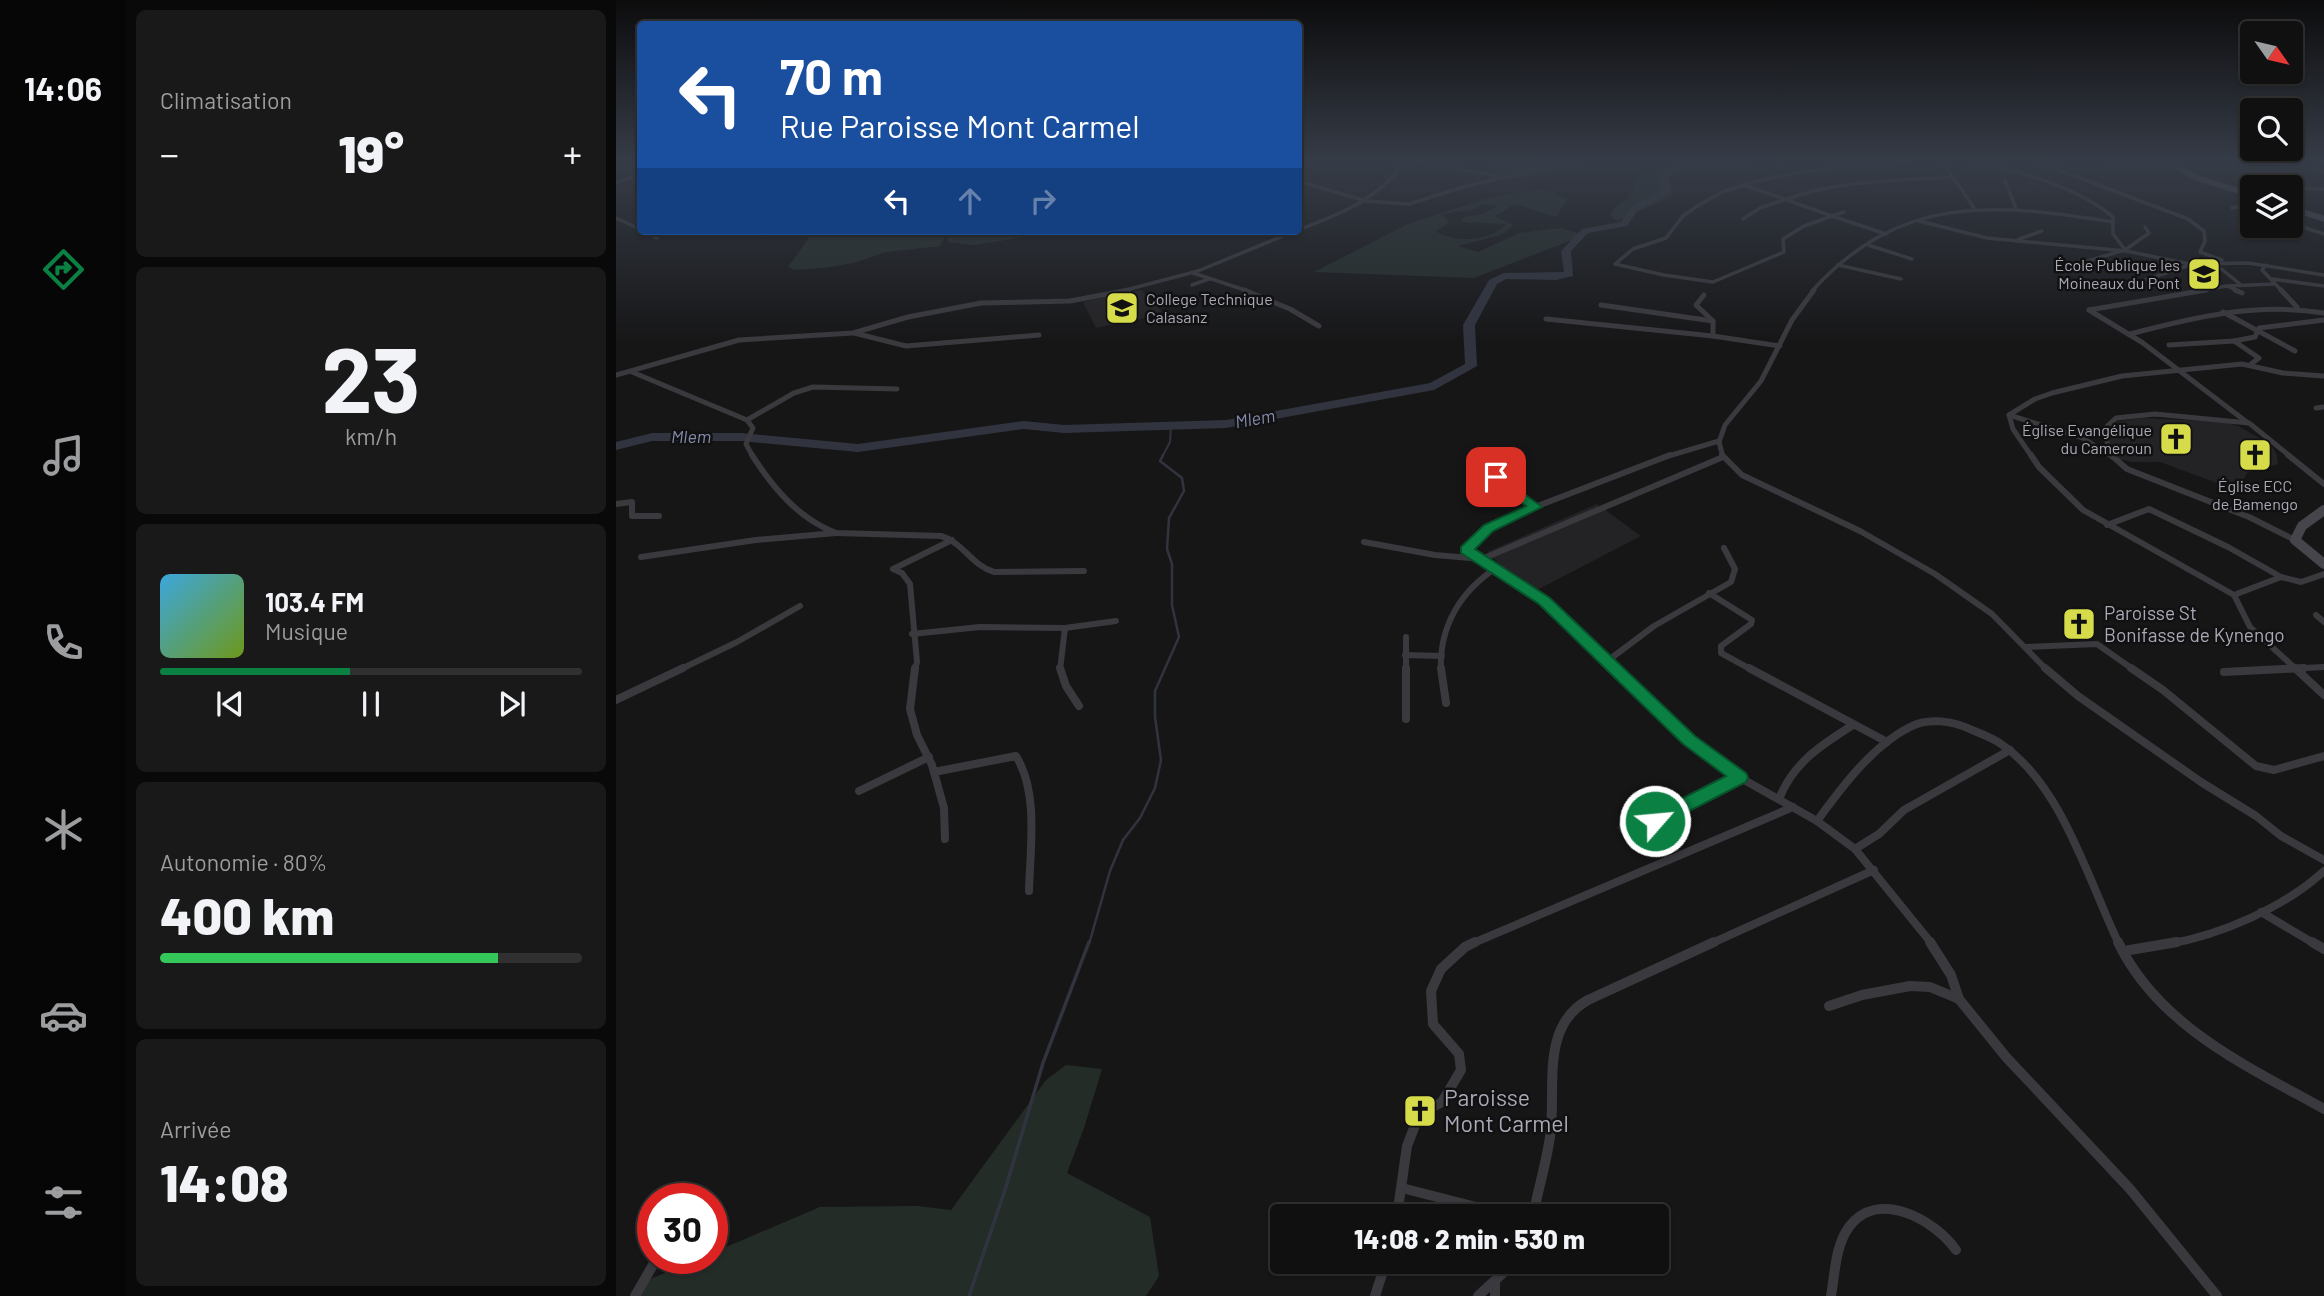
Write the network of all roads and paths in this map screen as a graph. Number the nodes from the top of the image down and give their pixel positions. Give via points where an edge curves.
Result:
1 (1679, 222) edge
2 (1816, 222) edge
3 (1851, 222) edge
4 (1915, 222) edge
5 (1924, 222) edge
6 (2113, 222) edge
7 (2193, 222) edge
8 (2145, 227) dead end
9 (2303, 227) edge
10 (2042, 231) dead end
11 (1886, 234) junction
12 (2324, 234) edge
13 (651, 235) edge
14 (1285, 235) edge
15 (657, 238) dead end
16 (2015, 240) junction
17 (1868, 245) junction
18 (2124, 250) junction
19 (1912, 259) dead end
20 (2226, 262) junction
21 (2214, 263) junction
22 (2190, 264) junction
23 (1838, 265) junction
24 (2266, 265) junction
25 (2068, 267) dead end
26 (1192, 273) junction
27 (2324, 275) edge
28 (1210, 278) junction
29 (1901, 279) dead end
30 (2142, 281) dead end
31 (2273, 281) junction
32 (2240, 284) junction
33 (1192, 285) dead end
34 (2227, 286) junction
35 (2324, 286) edge
36 (2242, 293) dead end
37 (1704, 295) dead end
38 (1601, 305) dead end
39 (2297, 307) junction
40 (2223, 312) junction
41 (2324, 313) edge
42 (1546, 319) dead end
43 (2324, 320) edge
44 (1713, 321) junction
45 (1319, 326) dead end
46 (2257, 331) junction
47 (853, 333) junction
48 (2130, 334) junction
49 (1039, 335) dead end
50 (1713, 336) junction
51 (2234, 341) junction
52 (2169, 345) dead end
53 (1780, 346) junction
54 (2295, 351) dead end
55 (2251, 364) junction
56 (2176, 369) junction
57 (632, 372) junction
58 (616, 375) edge
59 (2324, 376) edge
60 (897, 389) dead end
61 (2324, 407) edge
62 (2316, 408) dead end
63 (2009, 415) junction
64 (747, 420) junction
65 (2249, 423) junction
66 (1719, 441) junction
67 (2111, 456) junction
68 (1723, 457) junction
69 (1496, 477) dead end
70 (2324, 484) edge
71 (616, 504) edge
72 (1535, 507) junction
73 (2324, 510) edge
74 (659, 516) dead end
75 (2107, 525) junction
76 (837, 533) junction
77 (953, 540) junction
78 (2295, 540) junction
79 (1364, 542) dead end
80 (1724, 548) dead end
81 (641, 557) dead end
82 (1482, 559) junction
83 (2324, 564) edge
84 (1496, 568) junction
85 (1084, 571) dead end
86 (2324, 574) edge
87 (2281, 577) junction
88 (1709, 593) junction
89 (2234, 595) junction
90 (800, 606) dead end
91 (2316, 615) dead end
92 (1116, 621) dead end
93 (2324, 622) edge
94 (1065, 628) junction
95 (912, 634) junction
96 (1406, 637) dead end
97 (2026, 646) junction
98 (1405, 655) junction
99 (1442, 656) junction
100 (1606, 662) junction
101 (2324, 667) edge
102 (2296, 670) junction
103 (2224, 672) dead end
104 (2324, 695) edge
105 (616, 700) edge
106 (1446, 703) dead end
107 (1079, 706) dead end
108 (1406, 719) dead end
109 (1853, 725) junction
110 (1887, 742) junction
111 (2010, 750) junction
112 (929, 757) junction
113 (2324, 757) edge
114 (934, 772) junction
115 (1739, 777) junction
116 (859, 791) dead end
117 (1779, 799) junction
118 (1793, 807) junction
119 (1655, 821) dead end
120 (1817, 821) junction
121 (945, 839) dead end
122 (1855, 849) junction
123 (2324, 860) edge
124 (1874, 870) junction
125 (2324, 871) edge
126 (1029, 891) dead end
127 (2261, 912) junction
128 (2324, 949) edge
129 (2124, 951) junction
130 (1959, 999) junction
131 (1829, 1006) dead end
132 (2324, 1109) edge
133 (1402, 1188) junction
134 (1399, 1204) edge
135 (1464, 1204) edge
136 (1536, 1204) edge
137 (1956, 1250) dead end
138 (648, 1274) edge
139 (1382, 1274) edge
140 (1504, 1274) edge
141 (1496, 1282) junction
142 (635, 1296) edge
143 (1375, 1296) edge
144 (1478, 1296) edge
145 (1495, 1296) edge
146 (1831, 1296) edge
147 (2217, 1296) edge

1 - 2 street via 1666,238 1633,249 1615,264 1711,282 1774,258 1784,252 1783,239 1788,234
3 - 11 street
4 - 11 street
5 - 16 street
6 - 18 street via 2113,234
7 - 20 street via 2205,235 2200,252
8 - 18 street via 2147,236
9 - 12 street
10 - 16 street
11 - 17 street
13 - 15 street
14 - 26 street
16 - 18 street
17 - 19 street
17 - 23 street
18 - 22 street
18 - 25 street
20 - 21 street
20 - 24 street
21 - 22 street
21 - 32 street
22 - 30 street
23 - 29 street
23 - 53 street via 1809,295
24 - 27 street
24 - 31 street via 2262,270
26 - 28 street
26 - 47 street via 1082,300 956,306
28 - 33 street
28 - 45 street
31 - 32 street
31 - 35 street
31 - 39 street
32 - 34 street
34 - 36 street
34 - 48 street via 2089,310
37 - 44 street via 1696,305
38 - 44 street
39 - 40 street
39 - 41 street
40 - 46 street
40 - 48 street
42 - 50 street
43 - 46 street
44 - 50 street
46 - 51 street via 2255,337
46 - 54 street
47 - 49 street via 906,346
47 - 57 street via 739,340
48 - 56 street
50 - 53 street
51 - 52 street
51 - 55 street via 2259,358
53 - 66 street
55 - 56 street
55 - 59 street via 2283,373
56 - 63 street via 2052,393
56 - 65 street
57 - 58 street
57 - 64 street
60 - 64 street via 813,387
61 - 62 street
63 - 67 street via 2083,438
63 - 75 street via 2013,429 2039,467 2083,510
64 - 76 street via 753,428 746,444 758,466 791,503
65 - 67 street via 2155,414 2116,418 2103,430
65 - 70 street
66 - 68 street
66 - 72 street
67 - 78 street via 2138,475 2249,517
68 - 82 street
68 - 97 street via 1742,475 1860,531 1936,574 1992,614
69 - 72 street
71 - 74 street via 632,502 632,516
72 - 82 street via 1489,528 1470,544 1466,550
73 - 78 main road via 2297,532
75 - 87 street via 2149,509
75 - 89 street
76 - 77 street via 925,534
76 - 81 street
77 - 85 street via 984,570
77 - 95 street via 893,569 910,584
78 - 83 main road
79 - 82 street
80 - 88 street via 1737,569 1736,576
82 - 84 street
84 - 99 street via 1483,574 1454,606
84 - 100 street via 1564,618
86 - 87 street via 2301,582
87 - 89 street
88 - 100 street
88 - 109 street via 1752,620 1721,646 1721,653
89 - 102 street via 2250,626
90 - 105 street
91 - 93 street
92 - 94 street
94 - 95 street via 980,627
94 - 107 street via 1059,673
95 - 112 street via 917,662 910,709
96 - 98 street
97 - 113 street via 2097,644 2163,690 2256,766 2274,770
97 - 123 street via 2078,696 2281,836
98 - 99 street
98 - 108 street
99 - 106 street via 1440,682
100 - 115 street via 1689,740
101 - 102 street
102 - 103 street
102 - 104 street
109 - 110 street
109 - 117 street via 1795,766
110 - 111 street via 1911,725 1955,723 1982,731
110 - 120 street
111 - 122 street via 1931,793
111 - 129 street via 2038,781 2059,817
112 - 114 street
112 - 116 street
114 - 121 street via 944,808
114 - 126 street via 1004,757 1016,756 1021,761 1031,821
115 - 117 street
115 - 119 street
117 - 118 street
118 - 120 street
118 - 133 street via 1465,947 1441,969 1431,991 1433,1024 1459,1054 1461,1070 1442,1102 1419,1115 1407,1146
120 - 122 street
122 - 124 street
124 - 130 street via 1940,957
124 - 136 street via 1574,1008 1564,1018 1554,1049 1550,1139
125 - 127 street
127 - 128 street
127 - 129 street via 2207,934
129 - 132 street via 2142,981 2196,1032
130 - 131 street via 1930,987 1910,986
130 - 147 street via 2006,1057 2130,1189
133 - 134 street
133 - 135 street
137 - 146 street via 1940,1230 1914,1215 1875,1209 1858,1217 1840,1244
138 - 142 street
139 - 143 street
140 - 141 street
141 - 144 street
141 - 145 street

